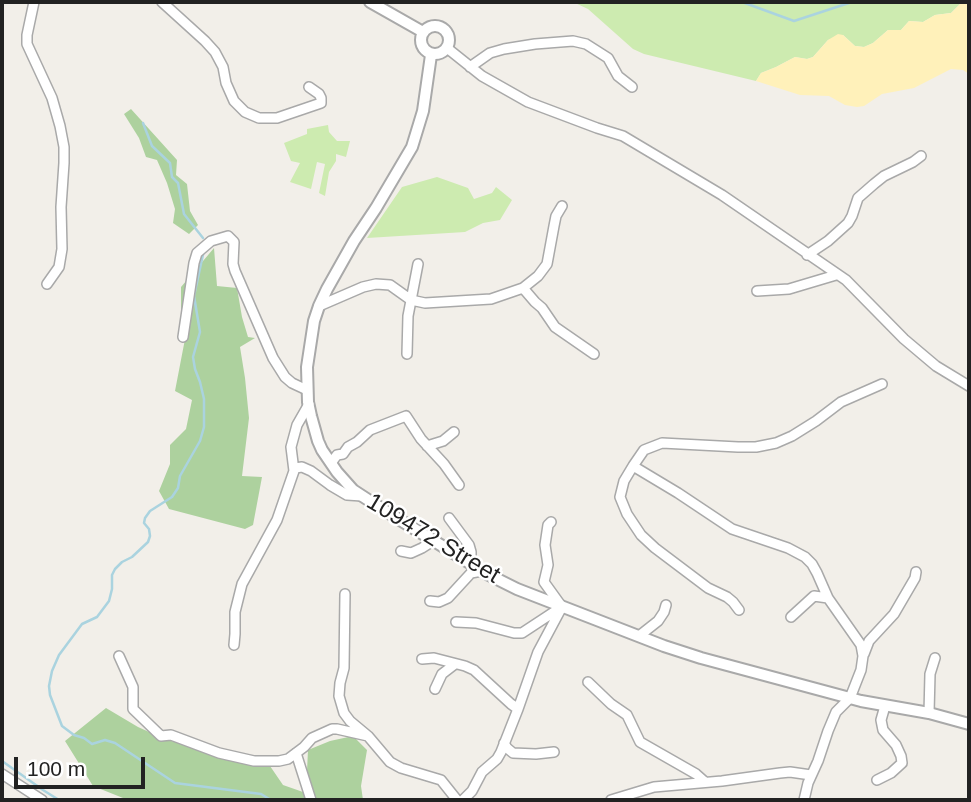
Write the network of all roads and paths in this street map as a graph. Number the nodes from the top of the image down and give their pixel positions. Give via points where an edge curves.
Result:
1 (34, 2) edge
2 (162, 2) edge
3 (370, 2) edge
4 (423, 32) junction
5 (447, 48) junction
6 (431, 55) junction
7 (470, 67) junction
8 (309, 87) dead end
9 (632, 87) dead end
10 (920, 156) dead end
11 (562, 206) dead end
12 (807, 255) junction
13 (418, 264) dead end
14 (836, 275) junction
15 (47, 284) dead end
16 (523, 288) junction
17 (757, 291) dead end
18 (411, 300) junction
19 (319, 306) junction
20 (183, 337) dead end
21 (407, 354) dead end
22 (594, 354) dead end
23 (882, 384) dead end
24 (969, 386) edge
25 (307, 390) junction
26 (309, 404) junction
27 (454, 432) dead end
28 (427, 446) junction
29 (331, 463) junction
30 (633, 466) junction
31 (294, 471) junction
32 (459, 485) dead end
33 (362, 496) junction
34 (449, 518) dead end
35 (551, 522) dead end
36 (433, 541) junction
37 (401, 551) dead end
38 (471, 564) junction
39 (482, 571) junction
40 (916, 572) dead end
41 (345, 594) dead end
42 (828, 598) junction
43 (430, 601) dead end
44 (666, 606) dead end
45 (562, 607) junction
46 (739, 610) dead end
47 (791, 617) dead end
48 (456, 622) dead end
49 (639, 636) junction
50 (234, 645) dead end
51 (119, 656) dead end
52 (863, 656) junction
53 (935, 657) dead end
54 (422, 659) dead end
55 (455, 664) junction
56 (588, 682) dead end
57 (435, 689) dead end
58 (850, 698) junction
59 (885, 706) junction
60 (518, 709) junction
61 (929, 713) junction
62 (969, 724) edge
63 (368, 736) junction
64 (504, 743) junction
65 (554, 752) dead end
66 (296, 753) junction
67 (2, 774) edge
68 (811, 775) junction
69 (877, 780) dead end
70 (705, 782) junction
71 (43, 800) edge
72 (311, 800) edge
73 (457, 800) edge
74 (463, 800) edge
75 (611, 800) edge
76 (804, 800) edge

1 - 15 street via 27,44 56,108 64,155 62,250 59,267
2 - 8 street via 215,52 234,101 245,112 277,118 321,103 319,94
3 - 4 street
4 - 5 street via 441,27 449,36
4 - 6 street via 421,44
5 - 6 street
5 - 7 street
6 - 19 street, 109472 Street via 412,147
7 - 9 street via 490,53 573,41 608,58 618,76
7 - 12 street via 528,102 623,136 722,195
10 - 12 street via 884,176 858,198 848,223
11 - 16 street via 547,264
12 - 14 street
13 - 18 street
14 - 17 street via 789,289
14 - 24 street via 936,366
16 - 18 street via 491,299
16 - 22 street via 555,327
18 - 19 street via 390,285 376,284
18 - 21 street
19 - 25 street, 109472 Street
20 - 25 street via 197,253 211,241 228,236 234,242 235,271 273,358 285,377
23 - 30 street via 841,402 776,443 738,447 662,443 644,450
25 - 26 street, 109472 Street
26 - 29 street, 109472 Street via 314,430
26 - 31 street via 291,447
27 - 28 street
28 - 29 street via 406,416 367,432
28 - 32 street
29 - 33 street, 109472 Street
30 - 42 street via 732,528 800,554 812,564
30 - 46 street via 620,497 641,535
31 - 33 street via 304,468 347,495
31 - 50 street via 277,520 239,593
33 - 36 street, 109472 Street
34 - 38 street via 469,545
35 - 45 street via 544,582
36 - 37 street via 411,553
36 - 38 street, 109472 Street
38 - 39 street, 109472 Street
39 - 43 street via 471,573 448,598
39 - 45 street, 109472 Street
40 - 52 street via 894,614 869,641
41 - 63 street via 339,696 344,713
42 - 47 street via 814,596
42 - 52 street via 854,633
44 - 49 street via 658,621
45 - 48 street via 522,633
45 - 49 street, 109472 Street
45 - 60 street via 538,652
49 - 58 street, 109472 Street via 701,658
51 - 66 street via 133,687 132,709 161,736 254,761 279,761
52 - 58 street
53 - 61 street
54 - 55 street
55 - 57 street via 442,674
55 - 60 street via 474,670
56 - 70 street via 627,715 640,742
58 - 59 street, 109472 Street
58 - 68 street via 836,712
59 - 61 street, 109472 Street
59 - 69 street via 883,730 896,745 902,763
60 - 64 street
61 - 62 street, 109472 Street
63 - 66 street via 332,729 312,738
63 - 73 street via 390,762 441,780
64 - 65 street via 513,753
64 - 74 street via 497,759
66 - 72 street
67 - 71 street
68 - 70 street via 780,773
68 - 76 street
70 - 75 street via 654,787

